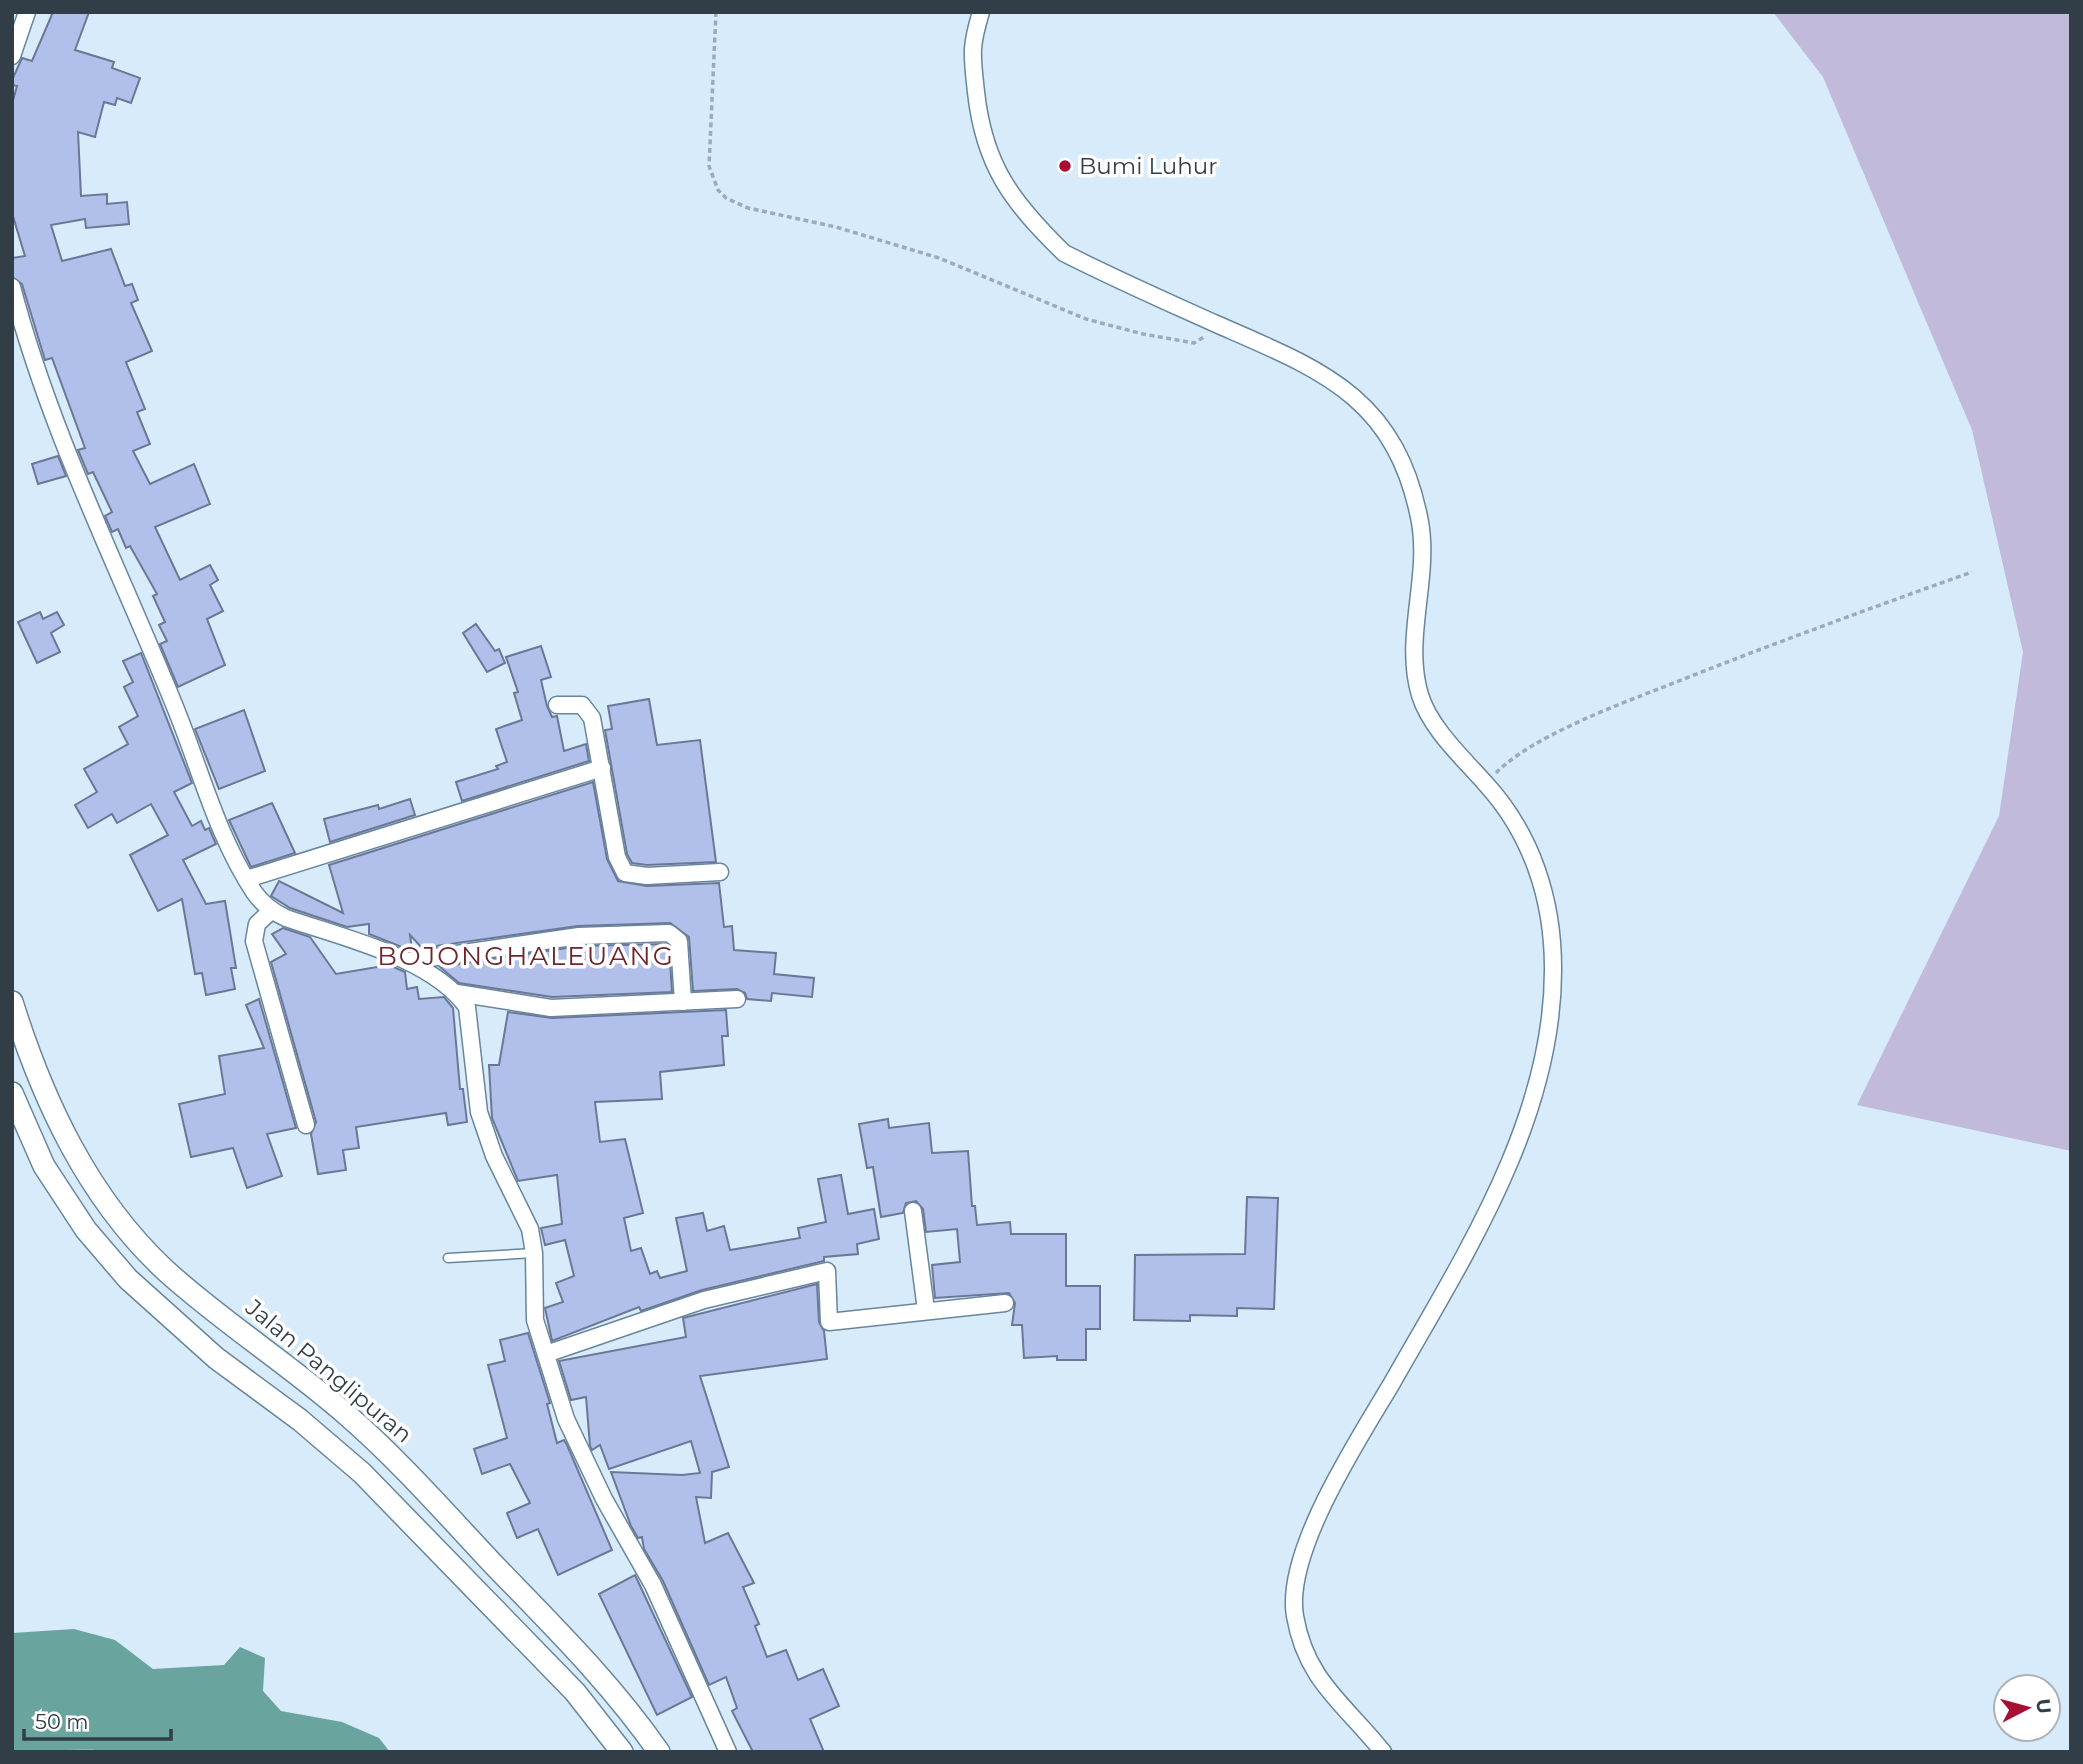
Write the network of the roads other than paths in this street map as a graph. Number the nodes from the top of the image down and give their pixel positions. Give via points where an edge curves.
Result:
1 (27, 12) edge
2 (981, 12) edge
3 (12, 56) edge
4 (12, 287) edge
5 (557, 705) dead end
6 (602, 768) junction
7 (720, 872) dead end
8 (247, 880) junction
9 (271, 911) junction
10 (410, 961) junction
11 (457, 993) junction
12 (737, 999) dead end
13 (12, 1002) edge
14 (683, 1002) junction
15 (12, 1093) edge
16 (306, 1125) dead end
17 (913, 1211) dead end
18 (534, 1253) junction
19 (449, 1258) dead end
20 (1005, 1303) dead end
21 (926, 1310) junction
22 (546, 1354) junction
23 (622, 1752) edge
24 (659, 1752) edge
25 (728, 1752) edge
26 (1383, 1752) edge

1 - 3 street
2 - 26 street via 971,45 980,129 998,177 1034,224 1064,253 1327,374 1366,408 1389,440 1407,475 1421,529 1423,564 1415,653 1420,695 1525,840 1544,891 1553,968 1550,1025 1522,1132 1448,1282 1338,1479 1298,1563 1294,1584 1294,1611 1307,1659 1332,1698
4 - 8 street via 52,416
5 - 6 street via 582,705 588,710
6 - 7 street via 617,858 625,873
6 - 8 street
8 - 9 street
9 - 10 street
9 - 16 street via 257,924 254,941
10 - 11 street
10 - 14 street via 579,936 669,933 679,941
11 - 14 street via 551,1008
11 - 18 street via 467,1007 471,1025 479,1112 494,1156 521,1205
12 - 14 street
13 - 24 main road, Jalan Panglipuran via 63,1134 84,1170 143,1246 181,1284 337,1406 390,1455 603,1678
15 - 23 main road via 44,1166 86,1230 128,1279 216,1358 362,1473 575,1692
17 - 21 street
18 - 19 lane
18 - 22 street via 535,1321
20 - 21 street
21 - 22 street via 829,1322 827,1271 704,1300
22 - 25 street via 566,1419 587,1466 653,1585

